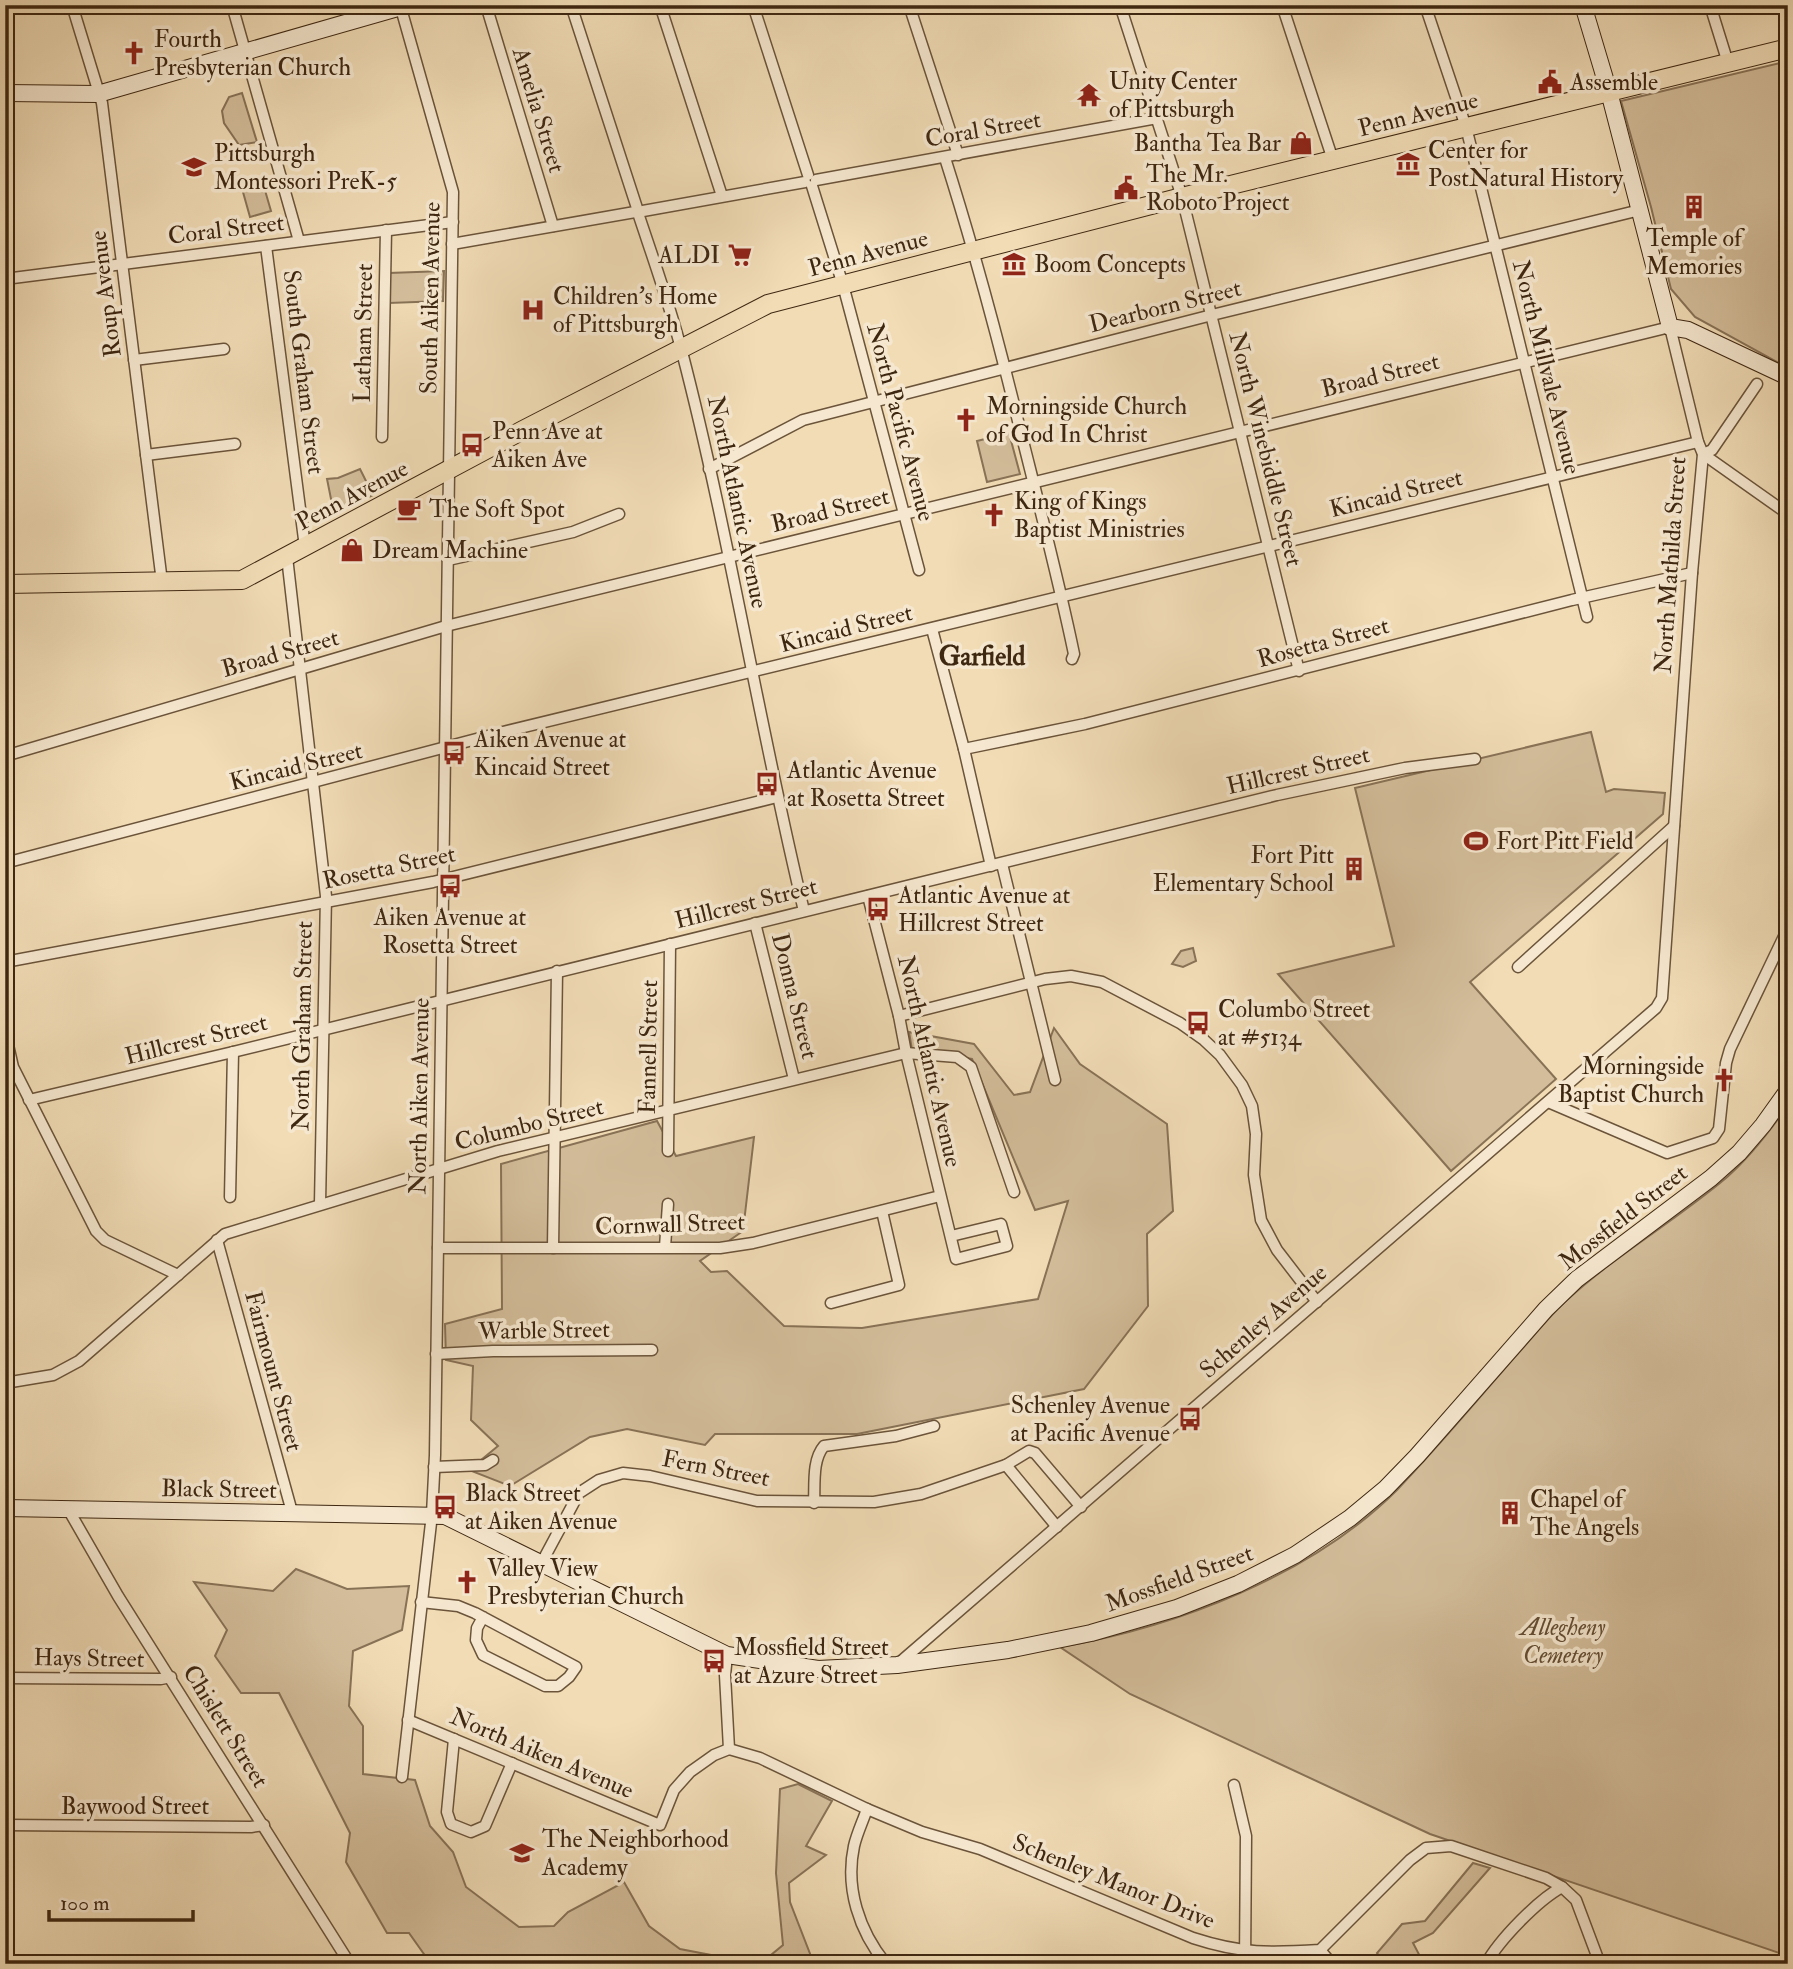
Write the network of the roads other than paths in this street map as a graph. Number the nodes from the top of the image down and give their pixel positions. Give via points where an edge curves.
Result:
1 (72, 5) edge
2 (232, 5) edge
3 (486, 5) edge
4 (571, 5) edge
5 (660, 5) edge
6 (753, 5) edge
7 (909, 5) edge
8 (1120, 5) edge
9 (1282, 5) edge
10 (1425, 5) edge
11 (1583, 5) edge
12 (1710, 5) edge
13 (403, 6) edge
14 (1788, 48) edge
15 (245, 53) junction
16 (1728, 63) junction
17 (1609, 92) junction
18 (5, 93) edge
19 (98, 94) junction
20 (1157, 118) junction
21 (1466, 127) junction
22 (958, 155) junction
23 (944, 158) junction
24 (1333, 160) junction
25 (810, 181) junction
26 (722, 196) junction
27 (1182, 197) junction
28 (1640, 210) junction
29 (638, 212) junction
30 (453, 222) junction
31 (553, 226) junction
32 (386, 230) junction
33 (299, 241) junction
34 (452, 244) junction
35 (266, 246) junction
36 (1495, 246) junction
37 (974, 250) junction
38 (122, 264) junction
39 (5, 279) edge
40 (844, 285) junction
41 (1212, 315) junction
42 (1670, 327) junction
43 (224, 349) dead end
44 (681, 349) junction
45 (134, 360) junction
46 (1525, 362) junction
47 (1005, 368) junction
48 (1788, 377) edge
49 (1758, 384) dead end
50 (874, 403) junction
51 (1240, 431) junction
52 (382, 437) dead end
53 (1698, 442) junction
54 (235, 444) dead end
55 (1703, 454) junction
56 (146, 455) junction
57 (709, 469) junction
58 (448, 472) junction
59 (1553, 476) junction
60 (1034, 482) junction
61 (619, 514) dead end
62 (903, 514) junction
63 (1788, 514) edge
64 (1268, 546) junction
65 (305, 547) junction
66 (287, 557) junction
67 (728, 557) junction
68 (449, 560) junction
69 (919, 570) dead end
70 (1692, 573) junction
71 (162, 582) junction
72 (5, 584) edge
73 (1062, 596) junction
74 (1584, 599) junction
75 (1587, 617) dead end
76 (446, 626) junction
77 (932, 629) junction
78 (1072, 659) dead end
79 (301, 668) junction
80 (1299, 671) junction
81 (753, 673) junction
82 (445, 748) junction
83 (964, 749) junction
84 (5, 756) edge
85 (1475, 759) dead end
86 (314, 783) junction
87 (777, 797) junction
88 (1674, 826) junction
89 (5, 863) edge
90 (996, 865) junction
91 (443, 879) junction
92 (868, 895) junction
93 (326, 903) junction
94 (804, 911) junction
95 (755, 923) junction
96 (1786, 934) edge
97 (670, 944) junction
98 (5, 962) edge
99 (1518, 967) dead end
100 (557, 971) junction
101 (1030, 983) junction
102 (441, 1000) junction
103 (1656, 1008) joint
104 (899, 1016) junction
105 (323, 1029) junction
106 (5, 1032) edge
107 (233, 1052) junction
108 (906, 1054) junction
109 (794, 1079) junction
110 (1055, 1080) dead end
111 (1788, 1090) edge
112 (29, 1100) junction
113 (1548, 1102) junction
114 (668, 1112) junction
115 (554, 1139) junction
116 (668, 1151) dead end
117 (439, 1169) junction
118 (1014, 1192) dead end
119 (940, 1196) junction
120 (230, 1197) dead end
121 (320, 1204) junction
122 (668, 1204) dead end
123 (882, 1212) junction
124 (951, 1236) junction
125 (217, 1240) junction
126 (665, 1247) junction
127 (438, 1248) junction
128 (552, 1248) junction
129 (178, 1275) junction
130 (1317, 1302) junction
131 (831, 1303) dead end
132 (652, 1350) dead end
133 (436, 1353) junction
134 (5, 1383) edge
135 (934, 1426) dead end
136 (493, 1460) dead end
137 (1006, 1465) junction
138 (434, 1467) junction
139 (814, 1503) junction
140 (1081, 1507) junction
141 (5, 1508) edge
142 (68, 1509) junction
143 (292, 1512) junction
144 (432, 1514) junction
145 (1057, 1527) junction
146 (542, 1562) junction
147 (421, 1602) junction
148 (483, 1617) junction
149 (727, 1655) junction
150 (897, 1665) junction
151 (171, 1676) junction
152 (5, 1678) edge
153 (408, 1720) junction
154 (454, 1739) junction
155 (729, 1749) junction
156 (512, 1763) junction
157 (402, 1777) dead end
158 (1234, 1785) dead end
159 (867, 1809) junction
160 (5, 1825) edge
161 (264, 1825) junction
162 (1562, 1887) junction
163 (1320, 1950) junction
164 (1245, 1951) junction
165 (349, 1964) edge
166 (886, 1964) edge
167 (1245, 1964) edge
168 (1332, 1964) edge
169 (1486, 1964) edge
170 (1600, 1964) edge

1 - 19 street, Roup Avenue
2 - 15 street, South Graham Street
3 - 31 street, Amelia Street
4 - 29 street, North Atlantic Avenue
5 - 26 street
6 - 25 street, North Pacific Avenue
7 - 22 street
8 - 20 street, North Winebiddle Street
9 - 24 street
10 - 21 street, North Millvale Avenue
11 - 17 street, North Mathilda Street
12 - 16 street
13 - 15 street
13 - 30 street, South Aiken Avenue via 453,192
14 - 16 main road, Penn Avenue
15 - 19 street
15 - 33 street, South Graham Street
16 - 17 main road, Penn Avenue
17 - 21 main road, Penn Avenue
17 - 28 street, North Mathilda Street
18 - 19 street
19 - 38 street, Roup Avenue
20 - 22 street, Coral Street
20 - 27 street, North Winebiddle Street
21 - 24 main road, Penn Avenue
21 - 36 street, North Millvale Avenue
22 - 23 street, Coral Street
23 - 25 street, Coral Street
23 - 37 street
24 - 27 main road, Penn Avenue
25 - 26 street, Coral Street
25 - 40 street, North Pacific Avenue
26 - 29 street, Coral Street
27 - 37 main road, Penn Avenue
27 - 41 street, North Winebiddle Street
28 - 36 street, Dearborn Street
28 - 42 street, North Mathilda Street
29 - 31 street, Coral Street
29 - 44 street, North Atlantic Avenue
30 - 32 street, Coral Street
30 - 34 street, South Aiken Avenue
31 - 34 street, Coral Street
32 - 33 street, Coral Street
32 - 52 street, Latham Street
33 - 35 street, Coral Street
34 - 58 street, South Aiken Avenue
35 - 38 street, Coral Street
35 - 65 street, South Graham Street
36 - 41 street, Dearborn Street
36 - 46 street, North Millvale Avenue
37 - 40 main road, Penn Avenue
37 - 47 street
38 - 39 street, Coral Street
38 - 45 street, Roup Avenue
40 - 44 main road, Penn Avenue via 768,304
40 - 50 street, North Pacific Avenue
41 - 47 street, Dearborn Street
41 - 51 street, North Winebiddle Street
42 - 46 street, Broad Street
42 - 48 street via 1688,330
42 - 53 street, North Mathilda Street
43 - 45 street
44 - 57 street, North Atlantic Avenue
44 - 58 main road, Penn Avenue
45 - 56 street, Roup Avenue
46 - 51 street, Broad Street
46 - 59 street, North Millvale Avenue
47 - 50 street, Dearborn Street
47 - 60 street
49 - 55 street via 1712,450
50 - 57 street, Dearborn Street via 803,420
50 - 62 street, North Pacific Avenue
51 - 60 street, Broad Street
51 - 64 street, North Winebiddle Street
53 - 55 street, North Mathilda Street
53 - 59 street, Kincaid Street
54 - 56 street
55 - 63 street
55 - 70 street, North Mathilda Street
56 - 71 street, Roup Avenue
57 - 67 street, North Atlantic Avenue
58 - 65 main road, Penn Avenue
58 - 68 street, North Aiken Avenue
59 - 64 street, Kincaid Street
59 - 74 street, North Millvale Avenue
60 - 62 street, Broad Street
60 - 73 street
61 - 68 street via 573,532
62 - 67 street, Broad Street
62 - 69 street, North Pacific Avenue
64 - 73 street, Kincaid Street
64 - 80 street, North Winebiddle Street
65 - 66 main road, Penn Avenue
66 - 71 main road, Penn Avenue via 242,580
66 - 79 street, North Graham Street
67 - 76 street, Broad Street
67 - 81 street, North Atlantic Avenue
68 - 76 street, North Aiken Avenue
70 - 74 street, Rosetta Street
70 - 88 street, North Mathilda Street
71 - 72 main road, Penn Avenue
73 - 77 street, Kincaid Street
73 - 78 street
74 - 75 street, North Millvale Avenue
74 - 80 street, Rosetta Street
76 - 79 street, Broad Street
76 - 82 street, North Aiken Avenue
77 - 81 street, Kincaid Street
77 - 83 street
79 - 84 street, Broad Street
79 - 86 street, North Graham Street
80 - 83 street, Rosetta Street
81 - 82 street, Kincaid Street
81 - 87 street, North Atlantic Avenue
82 - 86 street, Kincaid Street
82 - 91 street, North Aiken Avenue
83 - 90 street
85 - 90 street, Hillcrest Street via 1336,782
86 - 89 street, Kincaid Street
86 - 93 street, North Graham Street
87 - 91 street, Rosetta Street
87 - 94 street, North Atlantic Avenue
88 - 99 street
88 - 103 street, North Mathilda Street via 1662,998
90 - 92 street, Hillcrest Street
90 - 101 street
91 - 93 street, Rosetta Street
91 - 102 street, North Aiken Avenue
92 - 94 street, Hillcrest Street
92 - 104 street, North Atlantic Avenue
93 - 98 street, Rosetta Street
93 - 105 street, North Graham Street
94 - 95 street, Hillcrest Street
95 - 97 street, Hillcrest Street
95 - 109 street, Donna Street
96 - 113 street via 1730,1049 1720,1129 1713,1138 1667,1153
97 - 100 street, Hillcrest Street
97 - 114 street, Fannell Street
100 - 102 street, Hillcrest Street
100 - 115 street
101 - 104 street
101 - 110 street
101 - 130 street via 1070,976 1102,982 1180,1023 1220,1055 1252,1106 1254,1175 1262,1220 1277,1250
102 - 105 street, Hillcrest Street
102 - 117 street, North Aiken Avenue
103 - 113 street, Schenley Avenue
104 - 108 street, North Atlantic Avenue
105 - 107 street, Hillcrest Street
105 - 121 street, North Graham Street
106 - 112 street via 13,1067
107 - 112 street, Hillcrest Street
107 - 120 street
108 - 109 street, Columbo Street
108 - 118 street, Columbo Street via 957,1057 971,1067
108 - 119 street, North Atlantic Avenue
109 - 114 street, Columbo Street
111 - 150 street, Mossfield Street via 1739,1153 1577,1279 1546,1309 1385,1489 1295,1555 1238,1584 1137,1621 1008,1650
112 - 129 street via 96,1231 105,1240
113 - 130 street, Schenley Avenue
114 - 115 street, Columbo Street
114 - 116 street, Fannell Street
115 - 117 street, Columbo Street
115 - 128 street
117 - 121 street, Columbo Street
117 - 127 street, North Aiken Avenue
119 - 123 street, Cornwall Street
119 - 124 street, North Atlantic Avenue
121 - 125 street, Columbo Street
122 - 126 street
123 - 126 street, Cornwall Street via 753,1243
123 - 131 street via 899,1285
124 - 124 street, North Atlantic Avenue via 956,1259 1007,1246 1001,1224
125 - 129 street, Columbo Street
125 - 143 street, Fairmount Street
126 - 128 street, Cornwall Street
127 - 128 street, Cornwall Street
127 - 133 street, North Aiken Avenue
129 - 134 street, Columbo Street via 79,1362 52,1375
130 - 140 street, Schenley Avenue
132 - 133 street, Warble Street
133 - 138 street, North Aiken Avenue
135 - 139 street via 824,1446 818,1453
136 - 138 street via 485,1465
137 - 139 street, Fern Street via 921,1494 874,1502
137 - 140 street, Fern Street via 1029,1451 1035,1454
137 - 145 street
138 - 144 street, North Aiken Avenue
139 - 146 street, Fern Street via 757,1502 623,1473 599,1480 579,1493
140 - 145 street, Schenley Avenue
141 - 142 street, Black Street
142 - 143 street, Black Street
142 - 151 street, Chislett Street
143 - 144 street, Black Street
144 - 146 street, Mossfield Street
144 - 147 street, North Aiken Avenue
145 - 150 street, Schenley Avenue
146 - 149 street, Mossfield Street
147 - 148 street via 458,1606
147 - 153 street, North Aiken Avenue
148 - 148 street via 476,1640 483,1655 545,1686 558,1685 576,1667
149 - 150 street, Mossfield Street via 818,1669
149 - 155 street
151 - 152 street, Hays Street
151 - 161 street, Chislett Street
153 - 154 street, North Aiken Avenue
153 - 157 street, North Aiken Avenue
154 - 156 street, North Aiken Avenue
154 - 156 street via 447,1812 452,1824 471,1832 485,1826
155 - 156 street, North Aiken Avenue via 690,1772 674,1790 660,1825
155 - 159 street, Schenley Manor Drive via 760,1758
158 - 164 street via 1246,1836
159 - 164 street, Schenley Manor Drive via 980,1849 1193,1938
159 - 166 street via 854,1844 851,1875 865,1934
160 - 161 street, Baywood Street
161 - 165 street, Chislett Street
162 - 163 street via 1451,1846 1426,1848
162 - 169 street via 1549,1894 1493,1950
162 - 170 street via 1576,1900
163 - 164 street, Schenley Manor Drive
163 - 168 street
164 - 167 street

